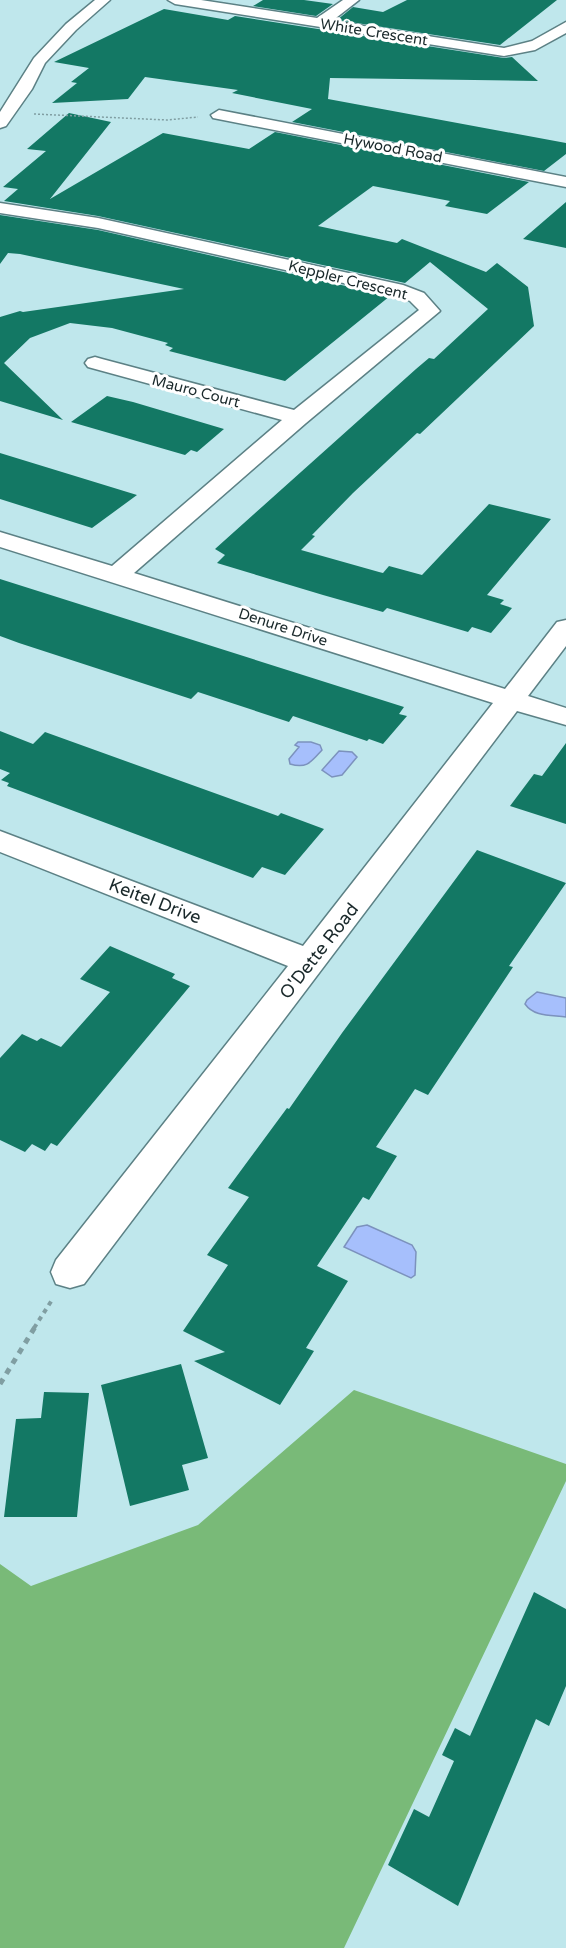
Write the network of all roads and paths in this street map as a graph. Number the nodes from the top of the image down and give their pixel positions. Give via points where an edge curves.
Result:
1 (103, 0) edge
2 (175, 0) edge
3 (352, 0) edge
4 (319, 23) junction
5 (566, 26) edge
6 (219, 115) joint
7 (3, 118) edge
8 (566, 182) edge
9 (0, 207) edge
10 (95, 363) dead end
11 (298, 418) junction
12 (0, 539) edge
13 (118, 574) junction
14 (566, 628) edge
15 (512, 701) junction
16 (566, 717) edge
17 (0, 841) edge
18 (311, 962) junction
19 (70, 1272) joint
20 (0, 1384) edge

1 - 7 street via 39,61
2 - 4 street, White Crescent
3 - 4 street
4 - 5 street, White Crescent via 504,52 524,50 548,40
6 - 7 path via 167,120
6 - 8 street, Hywood Road
9 - 11 street, Keppler Crescent via 98,223 403,291 417,297 430,311
10 - 11 street, Mauro Court
11 - 13 street, Keppler Crescent
12 - 13 street, Denure Drive
13 - 15 street, Denure Drive
14 - 15 street, O'Dette Road
15 - 16 street, Denure Drive
15 - 18 street, O'Dette Road
17 - 18 street, Keitel Drive
18 - 19 street, O'Dette Road
19 - 20 path

